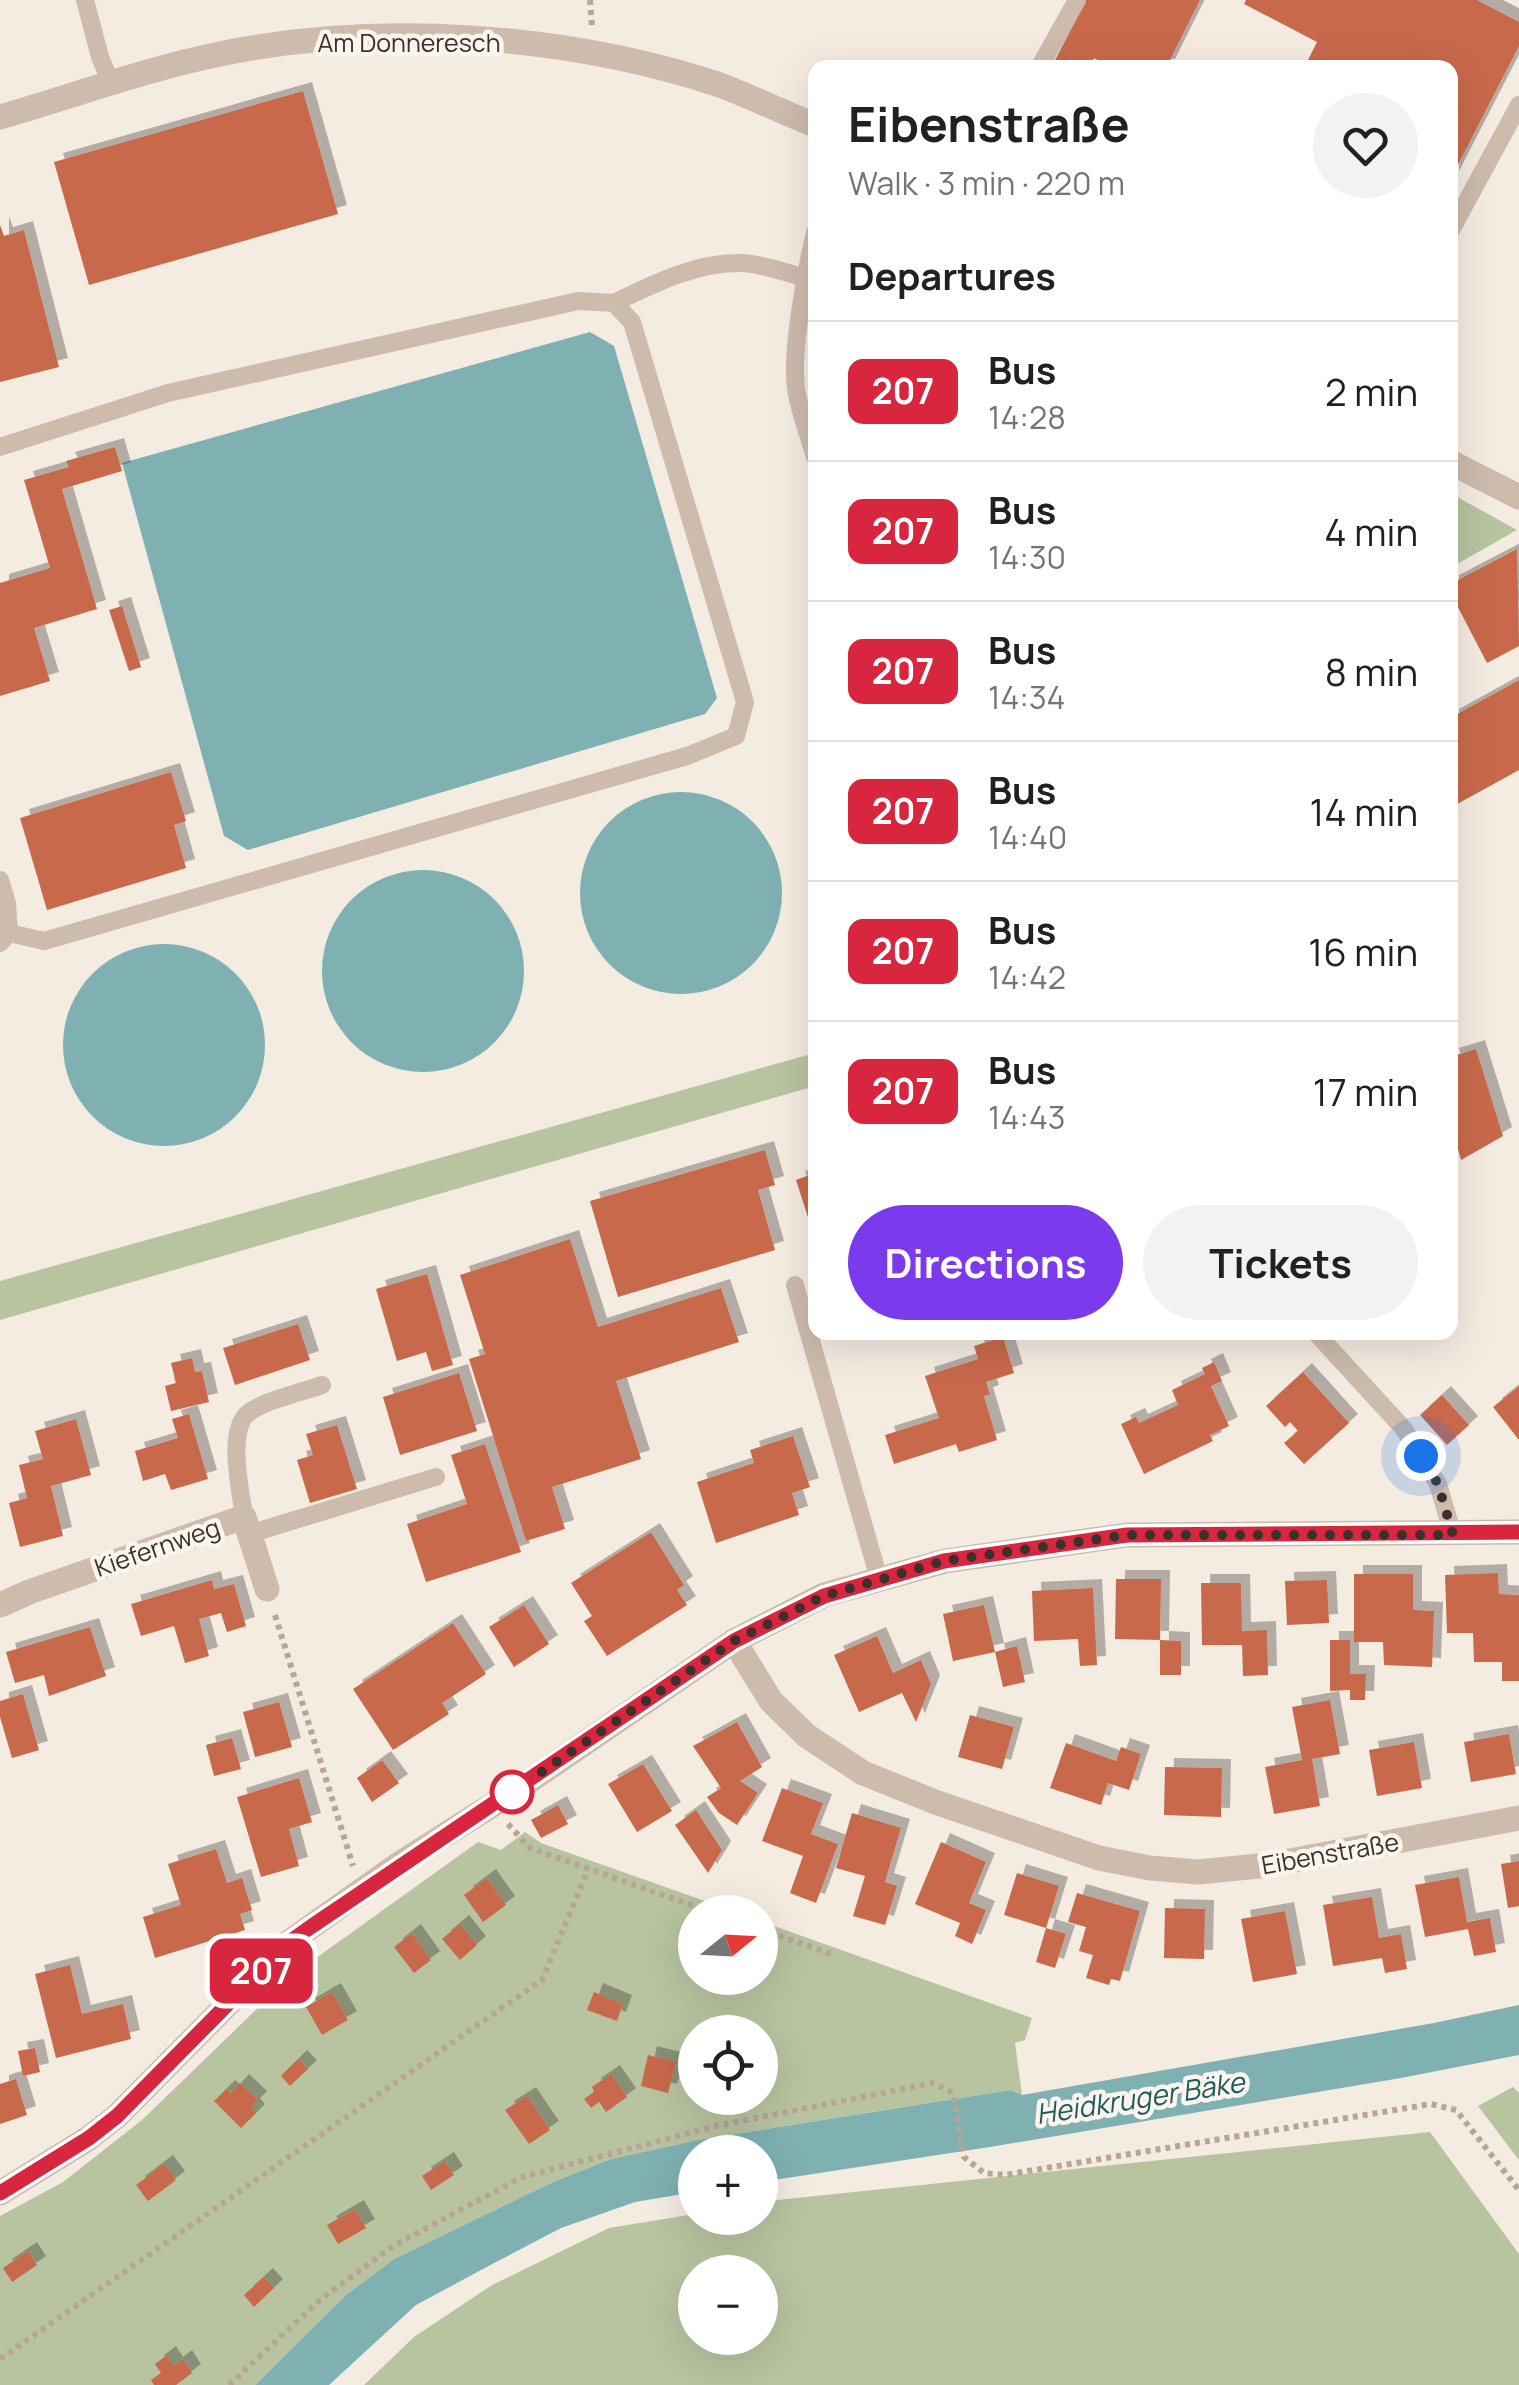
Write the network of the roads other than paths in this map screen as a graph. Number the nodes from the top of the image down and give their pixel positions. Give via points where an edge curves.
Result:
1 (85, 0) edge
2 (1077, 0) edge
3 (1043, 60) edge
4 (112, 85) junction
5 (1519, 105) edge
6 (0, 117) edge
7 (808, 123) edge
8 (1458, 217) edge
9 (808, 268) edge
10 (806, 278) junction
11 (614, 303) junction
12 (808, 431) edge
13 (0, 447) edge
14 (1458, 466) edge
15 (1519, 497) edge
16 (0, 880) edge
17 (4, 938) edge
18 (795, 1285) dead end
19 (808, 1331) edge
20 (811, 1340) edge
21 (1322, 1340) edge
22 (322, 1385) dead end
23 (436, 1477) dead end
24 (246, 1526) junction
25 (1519, 1532) edge
26 (1453, 1535) junction
27 (879, 1580) junction
28 (267, 1590) road end
29 (0, 1605) edge
30 (734, 1641) junction
31 (1519, 1818) edge
32 (0, 2193) edge

1 - 4 lane
2 - 3 lane
4 - 6 street, Am Donneresch
4 - 7 street, Am Donneresch via 219,54 336,37 464,38 593,53 716,84
5 - 8 lane
9 - 10 lane
10 - 11 lane via 744,263 694,270
10 - 12 lane via 796,389
11 - 13 lane via 578,302 289,364 168,393
11 - 17 lane via 632,322 745,702 736,736 687,756 44,941
14 - 15 street
16 - 17 lane via 7,903
18 - 19 lane
20 - 27 lane
21 - 26 lane via 1404,1429 1438,1484
22 - 24 lane via 263,1406 240,1426 236,1446
23 - 24 lane
24 - 28 street, Kiefernweg
24 - 29 street, Kiefernweg
25 - 26 street
26 - 27 street via 1127,1535 944,1561
27 - 30 street via 824,1596
30 - 31 street, Eibenstraße via 771,1701 807,1736 863,1773 1099,1858 1198,1872
30 - 32 street via 288,1943 117,2116

